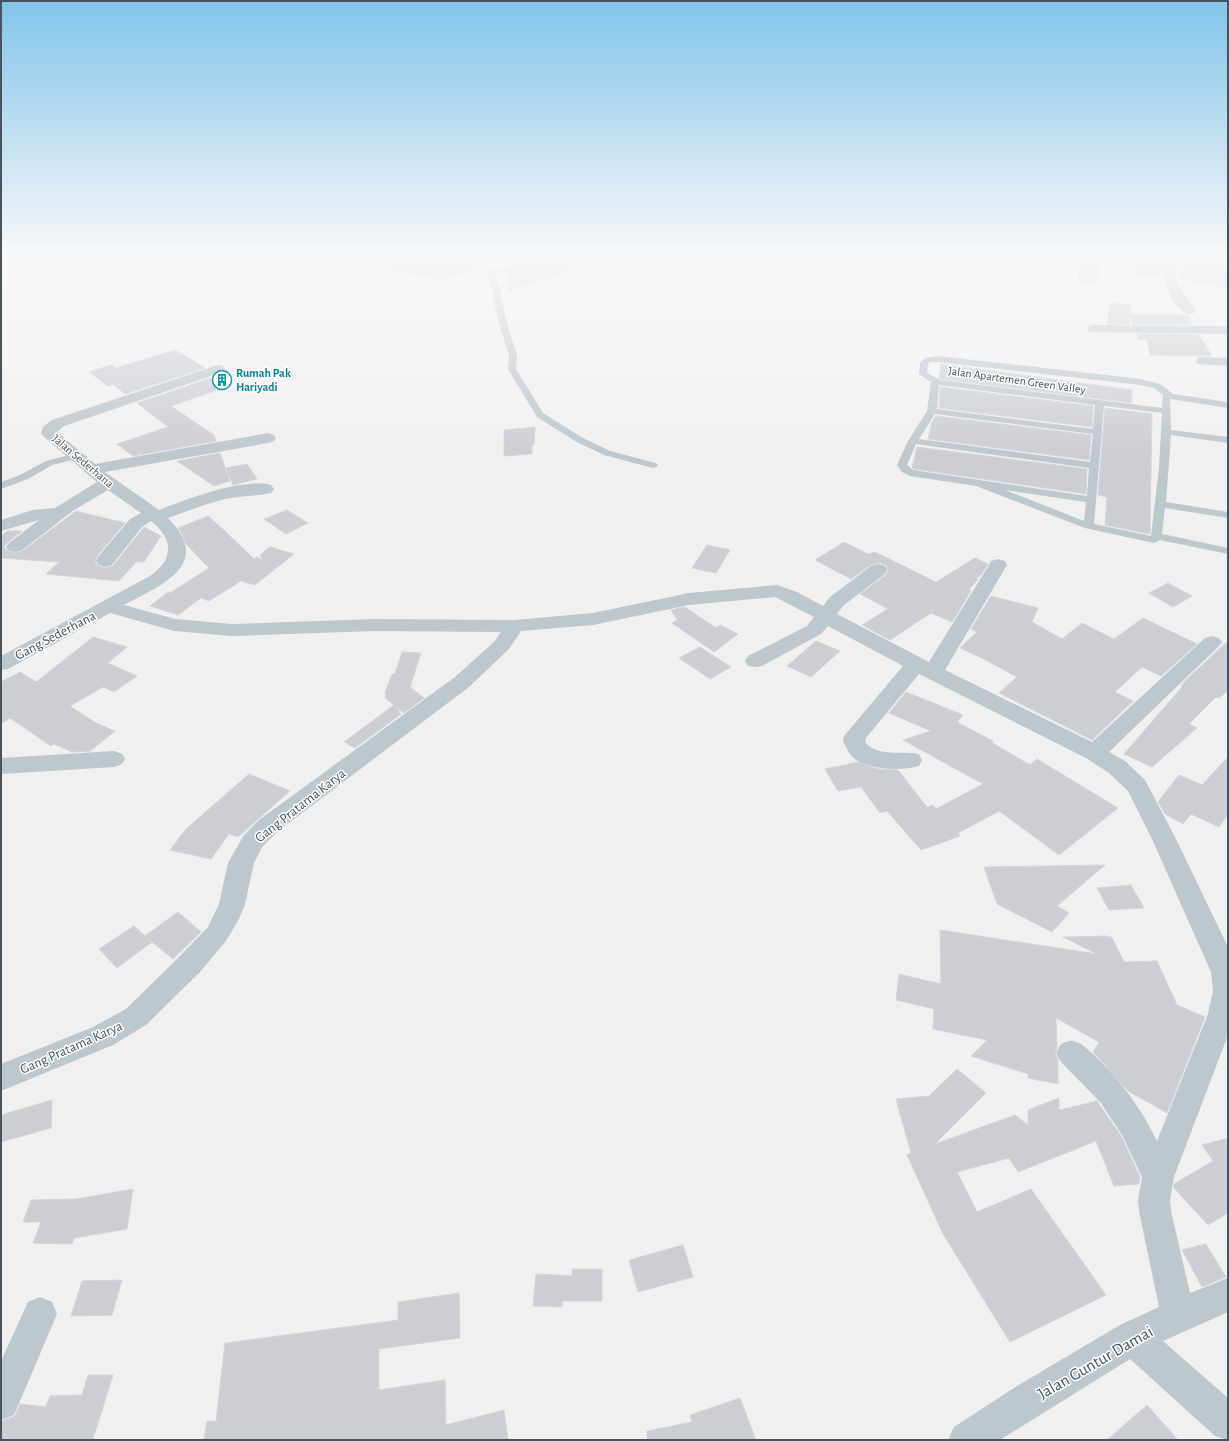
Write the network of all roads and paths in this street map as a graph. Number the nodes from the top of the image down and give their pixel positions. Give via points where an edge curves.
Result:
1 (503, 322) edge
2 (1094, 329) dead end
3 (1228, 330) edge
4 (1203, 361) dead end
5 (1228, 362) edge
6 (218, 369) dead end
7 (938, 382) junction
8 (1170, 396) junction
9 (1100, 404) junction
10 (1228, 405) edge
11 (932, 411) junction
12 (1166, 411) junction
13 (1098, 432) junction
14 (1166, 432) junction
15 (268, 438) dead end
16 (1228, 440) edge
17 (913, 441) junction
18 (77, 456) junction
19 (653, 465) dead end
20 (1094, 466) junction
21 (92, 470) junction
22 (108, 483) junction
23 (980, 484) junction
24 (1, 486) edge
25 (265, 489) dead end
26 (1092, 500) junction
27 (1161, 504) junction
28 (58, 513) junction
29 (154, 514) junction
30 (1228, 515) edge
31 (1, 526) edge
32 (1089, 526) junction
33 (1157, 536) junction
34 (15, 547) dead end
35 (1228, 551) edge
36 (105, 561) dead end
37 (998, 565) dead end
38 (878, 570) dead end
39 (108, 607) junction
40 (826, 616) junction
41 (515, 626) junction
42 (1212, 642) dead end
43 (755, 661) dead end
44 (1, 664) edge
45 (924, 668) junction
46 (1094, 753) junction
47 (114, 759) dead end
48 (911, 760) dead end
49 (1, 766) edge
50 (1071, 1052) dead end
51 (1, 1078) edge
52 (1158, 1177) junction
53 (1228, 1295) edge
54 (40, 1314) dead end
55 (1178, 1316) junction
56 (1132, 1337) junction
57 (1, 1402) edge
58 (1228, 1423) edge
59 (967, 1440) edge

1 - 19 lane via 513,356 512,369 540,415 578,439 607,453
2 - 3 street
4 - 5 street
6 - 18 street, Jalan Sederhana via 52,426 49,433
7 - 8 lane via 923,374 924,363 928,360 938,359 1141,382 1157,386
7 - 9 lane, Jalan Apartemen Green Valley
7 - 11 lane, Jalan Apartemen Green Valley via 935,383
8 - 10 lane
8 - 12 lane via 1166,397
9 - 12 lane, Jalan Apartemen Green Valley
9 - 13 lane, Jalan Apartemen Green Valley
11 - 13 lane
11 - 17 lane, Jalan Apartemen Green Valley
12 - 14 lane
13 - 20 lane, Jalan Apartemen Green Valley
14 - 16 lane
14 - 27 lane
15 - 21 street
17 - 20 lane
17 - 23 lane, Jalan Apartemen Green Valley via 902,465 905,470
18 - 21 street, Jalan Sederhana
18 - 24 lane via 49,464
20 - 26 lane, Jalan Apartemen Green Valley
21 - 22 street, Jalan Sederhana
22 - 28 street
22 - 29 street, Jalan Sederhana
23 - 26 lane, Jalan Apartemen Green Valley
23 - 32 lane, Jalan Apartemen Green Valley
25 - 29 street via 216,495
26 - 32 lane, Jalan Apartemen Green Valley
27 - 30 lane
27 - 33 lane
28 - 31 street via 33,515
28 - 34 street
29 - 36 street via 136,523
29 - 39 street, Jalan Sederhana via 171,532 178,548 178,556 171,569 157,580
32 - 33 lane, Jalan Apartemen Green Valley via 1151,540
33 - 35 lane, Jalan Apartemen Green Valley
37 - 45 street
38 - 40 street via 836,601
39 - 41 street via 174,625 224,630 373,625
39 - 44 street, Gang Sederhana
40 - 41 street via 790,596 770,591 689,599 593,619
40 - 43 street via 819,626 809,633
40 - 45 street
41 - 51 street, Gang Pratama Karya via 502,645 462,682 268,826 253,841 240,863 232,904 217,934 136,1017 103,1036
42 - 46 street
45 - 46 street
45 - 48 street via 855,736 854,742 862,753 872,758
46 - 52 street via 1126,774 1137,786 1224,965 1228,980 1228,993 1222,1014
47 - 49 street
50 - 52 street via 1122,1108 1135,1128
52 - 55 street via 1155,1211
53 - 55 street, Jalan Guntur Damai
54 - 57 street
55 - 56 street, Jalan Guntur Damai
56 - 58 street
56 - 59 street, Jalan Guntur Damai

